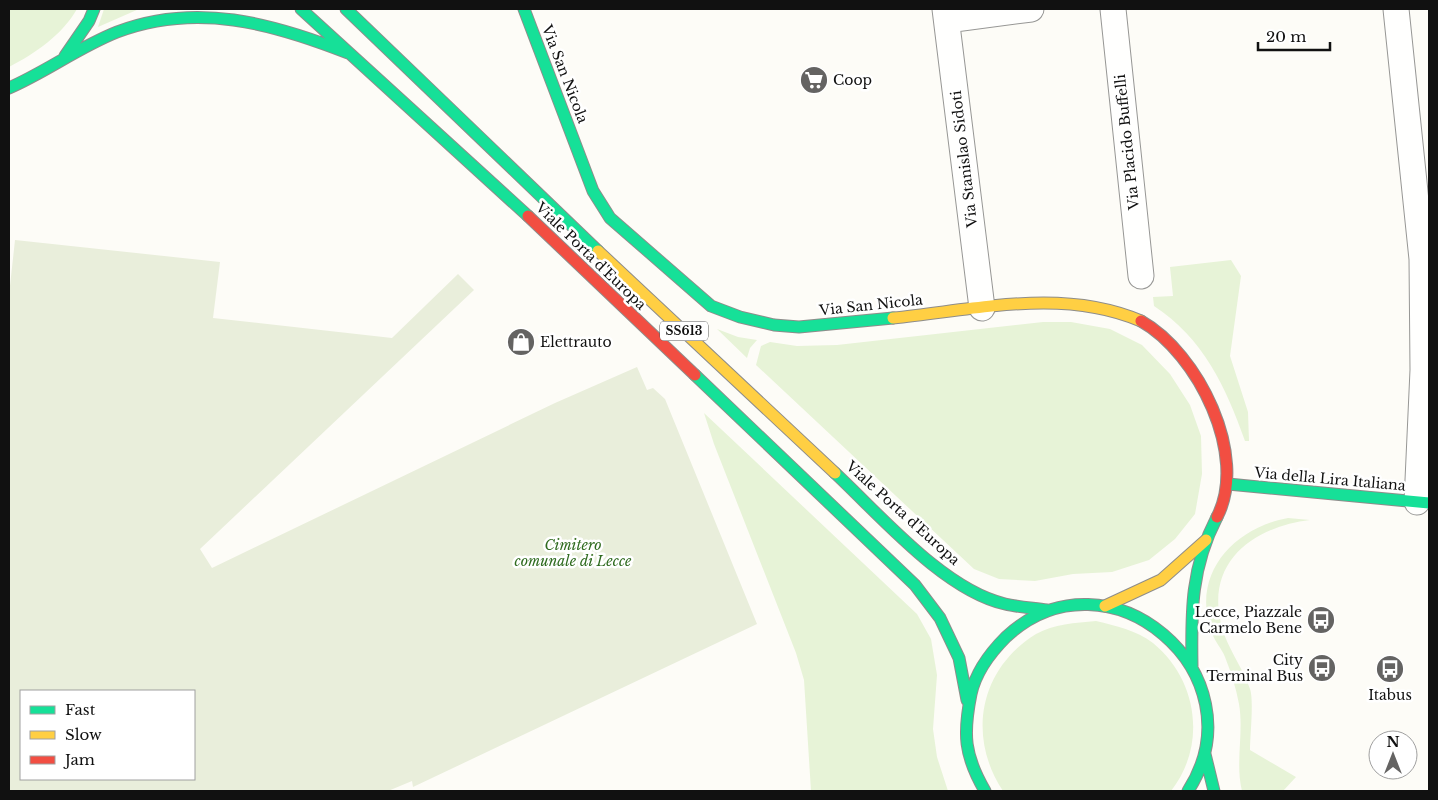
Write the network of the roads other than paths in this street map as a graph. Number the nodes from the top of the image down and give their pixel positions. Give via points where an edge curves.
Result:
1 (94, 9) edge
2 (301, 9) edge
3 (346, 9) edge
4 (524, 9) edge
5 (1031, 9) edge
6 (1113, 9) edge
7 (1396, 9) edge
8 (946, 14) edge
9 (348, 53) junction
10 (62, 59) junction
11 (9, 88) edge
12 (1141, 276) dead end
13 (982, 308) junction
14 (1228, 484) junction
15 (1423, 502) edge
16 (1206, 540) junction
17 (1105, 606) junction
18 (1047, 610) junction
19 (1192, 666) junction
20 (967, 700) junction
21 (1205, 754) junction
22 (971, 780) edge
23 (985, 791) edge
24 (1188, 791) edge
25 (1214, 791) edge

1 - 10 main road via 89,22
2 - 9 main road, Viale Porta d'Europa
3 - 18 main road, Viale Porta d'Europa / SS613 via 544,200 933,564 968,590 1004,604
4 - 13 main road, Via San Nicola via 593,191 610,218 711,306 740,317 799,327
5 - 8 street
6 - 12 street, Via Placido Buffelli
7 - 15 street via 1422,259
8 - 13 street, Via Stanislao Sidoti
9 - 10 main road via 254,18 208,11 143,23
9 - 20 main road, Viale Porta d'Europa / SS613 via 529,217 915,585 940,618 959,658
10 - 11 main road via 35,78
13 - 14 main road, Via San Nicola via 1073,303 1111,309 1143,322 1168,342 1194,373 1215,413 1226,450
14 - 15 main road, Via della Lira Italiana
14 - 16 main road, Via San Nicola via 1222,509
16 - 17 main road, Via San Nicola via 1161,580
16 - 19 main road, Via San Nicola via 1190,596
17 - 18 main road, Viale Porta d'Europa via 1080,604
17 - 19 main road, Viale Porta d'Europa via 1137,615 1167,634
18 - 20 main road, Viale Porta d'Europa via 1013,628 984,659 973,679
19 - 21 main road, Viale Porta d'Europa via 1208,714
20 - 22 main road, Viale Porta d'Europa via 965,741
21 - 24 main road, Viale Porta d'Europa
21 - 25 main road, Viale Porta d'Europa
22 - 23 main road, Viale Porta d'Europa

